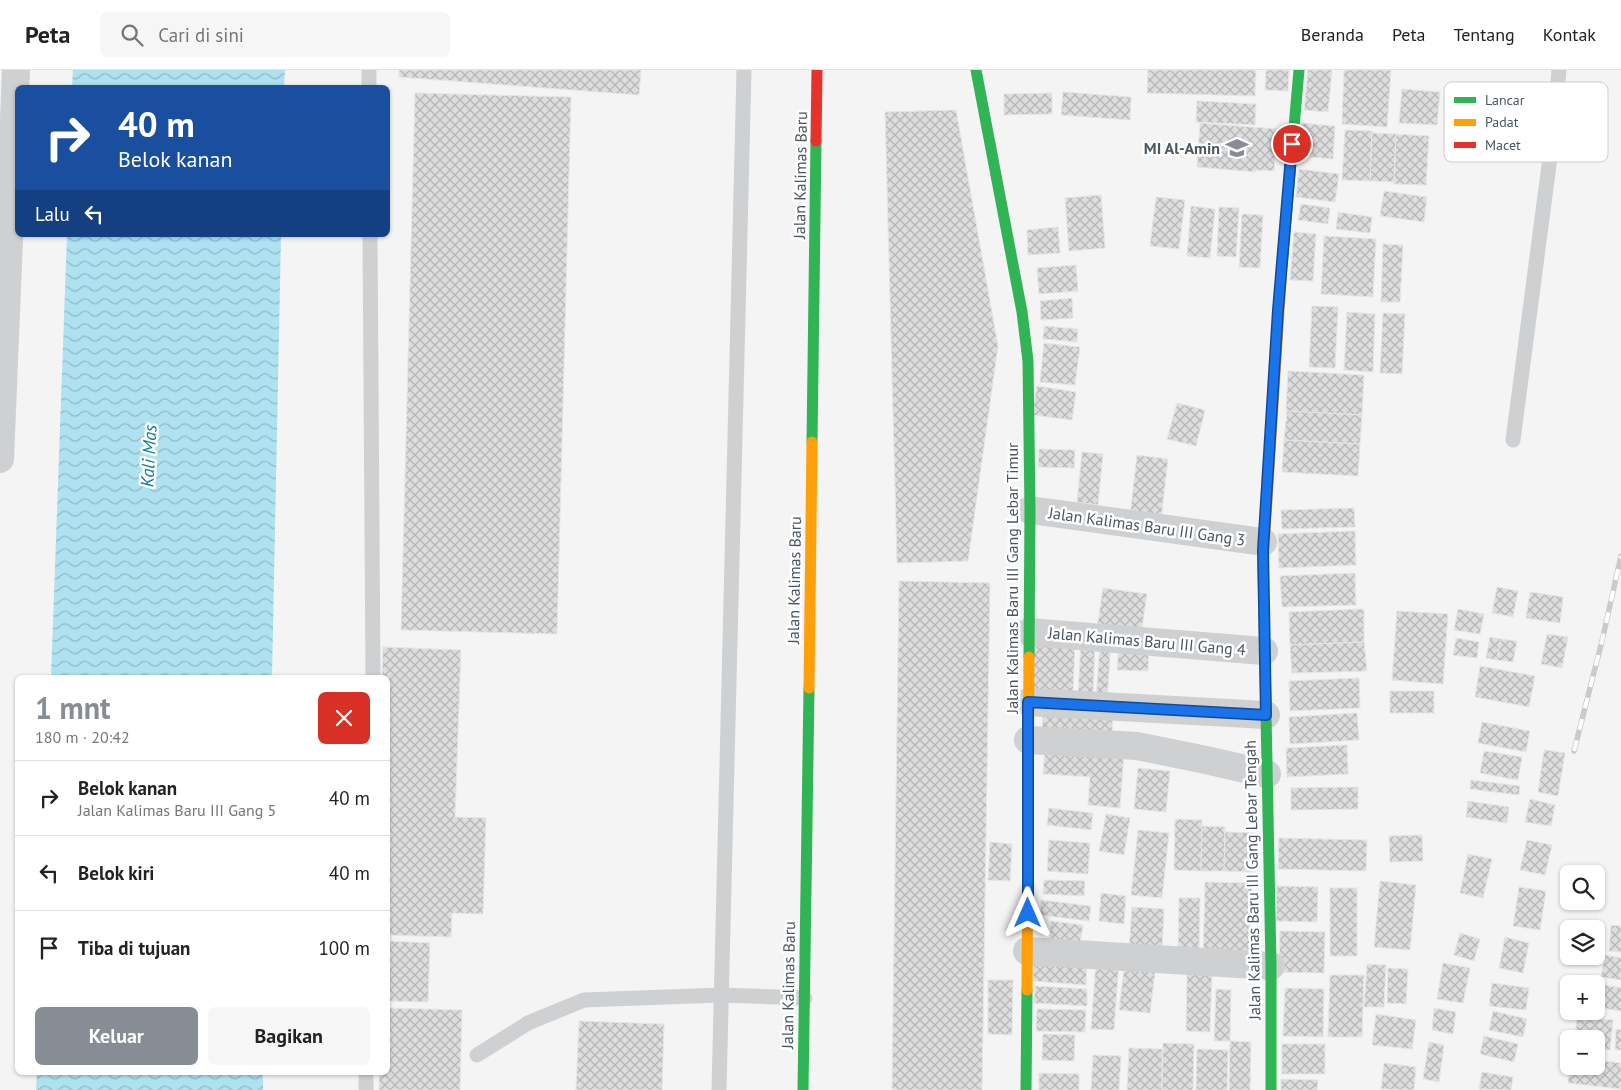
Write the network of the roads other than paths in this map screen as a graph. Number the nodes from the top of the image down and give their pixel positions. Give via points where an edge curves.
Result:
1 (16, 70) edge
2 (369, 70) edge
3 (744, 70) edge
4 (818, 70) edge
5 (976, 70) edge
6 (1298, 70) edge
7 (15, 85) edge
8 (370, 85) edge
9 (15, 94) edge
10 (1549, 162) edge
11 (370, 237) edge
12 (1513, 440) dead end
13 (0, 459) edge
14 (1030, 510) junction
15 (1263, 542) junction
16 (1029, 632) junction
17 (1264, 651) junction
18 (373, 675) edge
19 (1028, 702) junction
20 (1266, 715) junction
21 (1028, 740) junction
22 (1267, 774) junction
23 (1027, 951) junction
24 (1271, 966) junction
25 (721, 996) junction
26 (805, 998) junction
27 (477, 1055) dead end
28 (366, 1075) edge
29 (366, 1090) edge
30 (719, 1090) edge
31 (803, 1090) edge
32 (1026, 1090) edge
33 (1271, 1090) edge

1 - 7 street
2 - 8 lane
3 - 25 lane
4 - 26 street, Jalan Kalimas Baru
5 - 14 street, Jalan Kalimas Baru III Gang Lebar Timur via 1026,336
6 - 15 street, Jalan Kalimas Baru III Gang Lebar Tengah
9 - 13 street
10 - 12 lane
11 - 18 lane
14 - 15 street, Jalan Kalimas Baru III Gang 3
14 - 16 street, Jalan Kalimas Baru III Gang Lebar Timur
15 - 17 street, Jalan Kalimas Baru III Gang Lebar Tengah
16 - 17 street, Jalan Kalimas Baru III Gang 4
16 - 19 street, Jalan Kalimas Baru III Gang Lebar Timur
17 - 20 street, Jalan Kalimas Baru III Gang Lebar Tengah
19 - 20 street
19 - 21 street, Jalan Kalimas Baru III Gang Lebar Timur
20 - 22 street, Jalan Kalimas Baru III Gang Lebar Tengah
21 - 22 street via 1137,746
21 - 23 street, Jalan Kalimas Baru III Gang Lebar Timur
22 - 24 street, Jalan Kalimas Baru III Gang Lebar Tengah
23 - 24 street
23 - 32 street, Jalan Kalimas Baru III Gang Lebar Timur
24 - 33 street, Jalan Kalimas Baru III Gang Lebar Tengah
25 - 26 lane
25 - 27 lane via 584,1000 528,1023
25 - 30 lane
26 - 31 street, Jalan Kalimas Baru
28 - 29 lane

